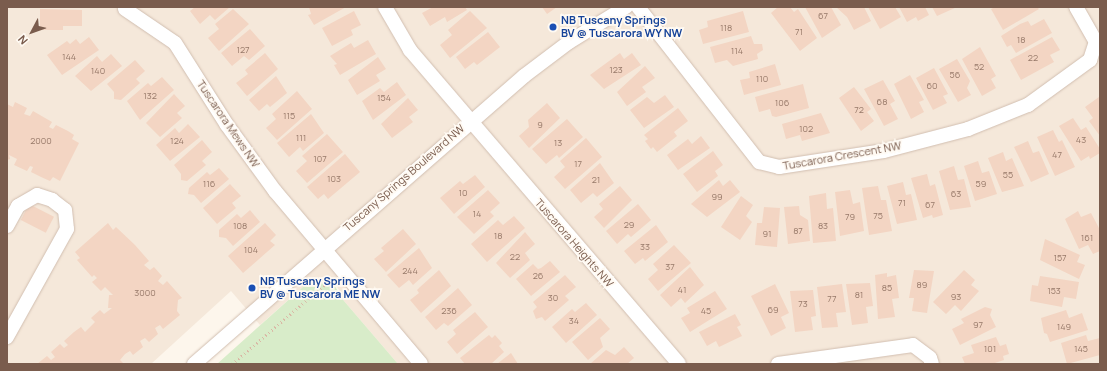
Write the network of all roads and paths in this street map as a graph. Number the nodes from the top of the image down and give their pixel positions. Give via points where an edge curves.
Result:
1 (385, 7) edge
2 (626, 7) edge
3 (638, 7) edge
4 (1076, 7) edge
5 (125, 9) dead end
6 (470, 121) junction
7 (7, 226) edge
8 (324, 248) junction
9 (329, 281) dead end
10 (7, 337) edge
11 (194, 364) edge
12 (232, 364) edge
13 (421, 364) edge
14 (679, 364) edge
15 (778, 364) edge
16 (932, 364) edge

1 - 6 street, Tuscarora Heights NW via 410,50
2 - 6 street, Tuscany Springs Boulevard NW via 543,60
3 - 4 street, Tuscarora Crescent NW via 760,162 779,167 884,151 968,128 1028,105 1090,60 1096,42
5 - 8 street, Tuscarora Mews NW via 175,44 227,125 275,191
6 - 8 street, Tuscany Springs Boulevard NW
6 - 14 street, Tuscarora Heights NW
7 - 10 street via 18,206 37,195 52,200 65,210 67,230
8 - 11 street, Tuscany Springs Boulevard NW
8 - 13 street
9 - 12 path
15 - 16 street via 913,345 930,358

